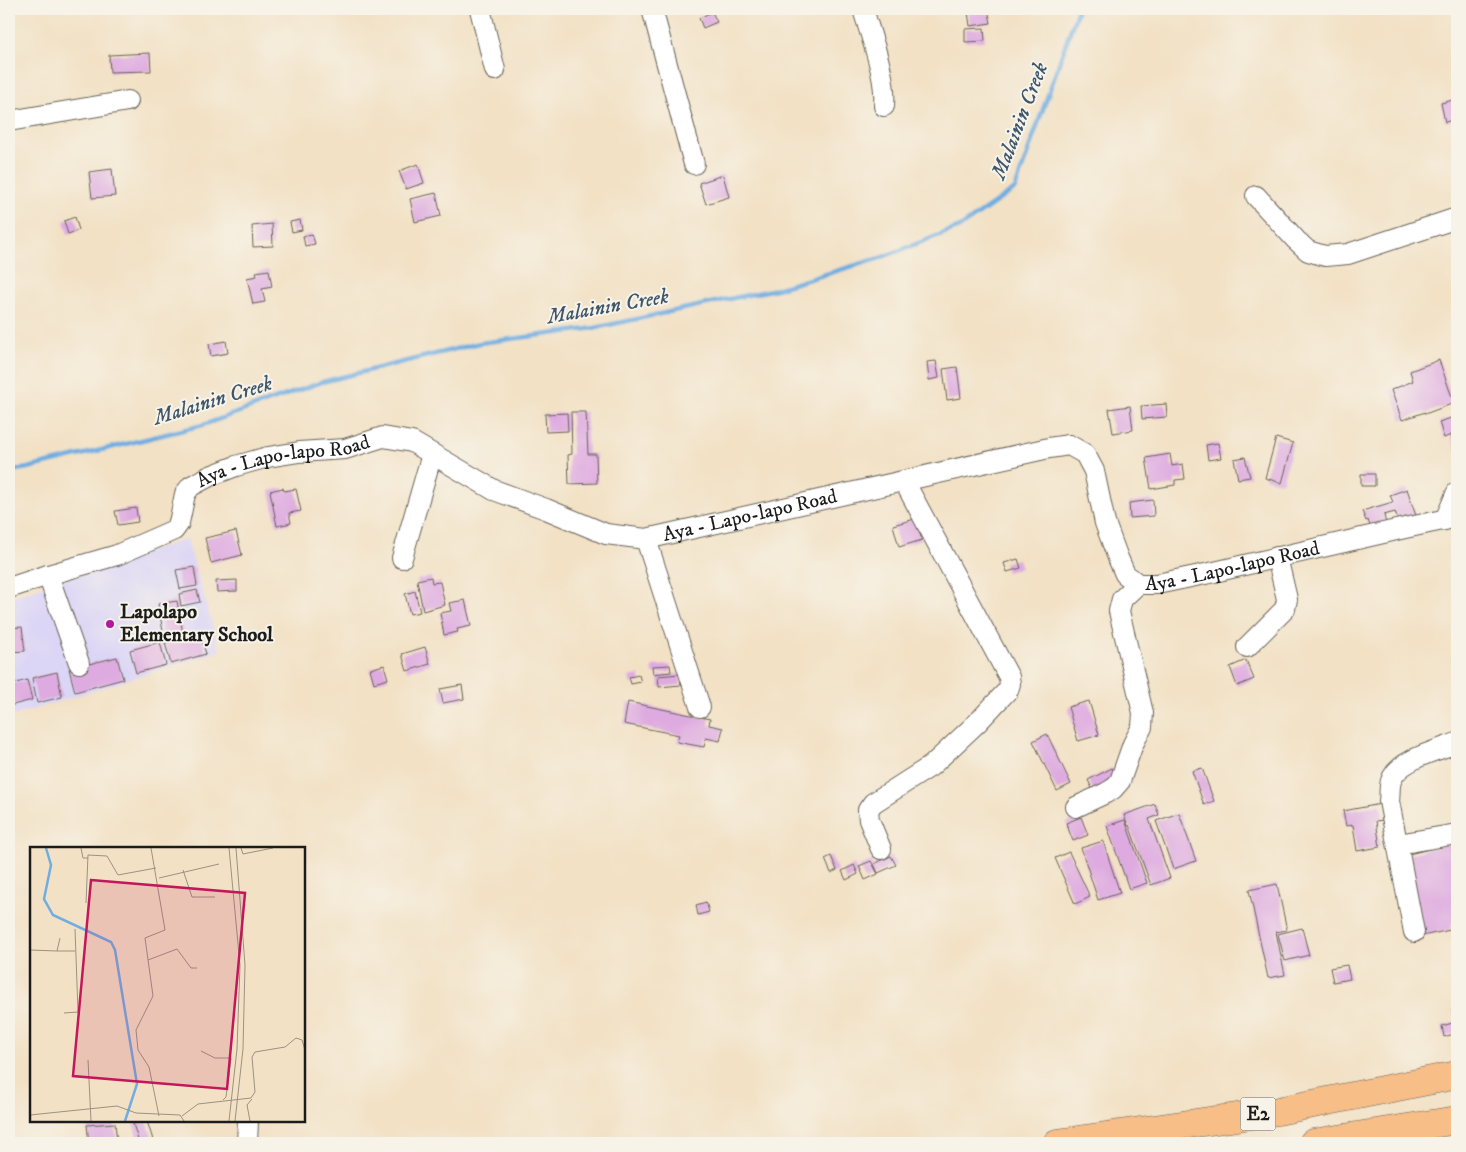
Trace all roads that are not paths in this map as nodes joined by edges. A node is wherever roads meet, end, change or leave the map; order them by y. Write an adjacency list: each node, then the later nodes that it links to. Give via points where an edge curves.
1 (480, 9): 4 (street)
2 (652, 9): 8 (street)
3 (863, 9): 6 (street, via 884,88)
4 (495, 70)
5 (128, 102): 7 (street)
6 (884, 106)
7 (9, 120)
8 (694, 164)
9 (1256, 196): 10 (street, via 1308,251 1325,256 1348,254)
10 (1457, 218)
11 (432, 454): 15 (street, Aya - Lapo-lapo Road, via 494,490 606,534); 17 (street); 18 (street, Aya - Lapo-lapo Road, via 412,442 383,437 345,449 299,452 236,466 192,486 185,494 179,523 174,530 117,555)
12 (904, 481): 15 (street, Aya - Lapo-lapo Road); 19 (street, Aya - Lapo-lapo Road, via 1069,445 1085,454 1094,471 1105,523 1118,558 1125,574); 28 (street, via 1010,684 978,722 931,766 868,810)
13 (1457, 492): 14 (street)
14 (1451, 518): 16 (street, Aya - Lapo-lapo Road)
15 (646, 539): 23 (street)
16 (1277, 557): 19 (street, Aya - Lapo-lapo Road, via 1157,584); 21 (street, via 1287,599 1285,609)
17 (402, 558)
18 (48, 575): 20 (street, Aya - Lapo-lapo Road); 22 (street)
19 (1138, 584): 25 (street, via 1122,599 1119,611 1143,713 1142,726 1120,781 1113,789)
20 (9, 588)
21 (1247, 647)
22 (79, 663)
23 (700, 707)
24 (1457, 743): 27 (street, via 1401,766 1391,780 1389,801)
25 (1076, 807)
26 (1457, 834): 27 (street)
27 (1398, 844): 29 (street)
28 (881, 849)
29 (1414, 932)
30 (1457, 1075): 34 (highway, E2, via 1278,1111)
31 (1457, 1120): 35 (highway)
32 (248, 1122): 33 (street)
33 (247, 1143)
34 (1057, 1143)
35 (1313, 1143)

